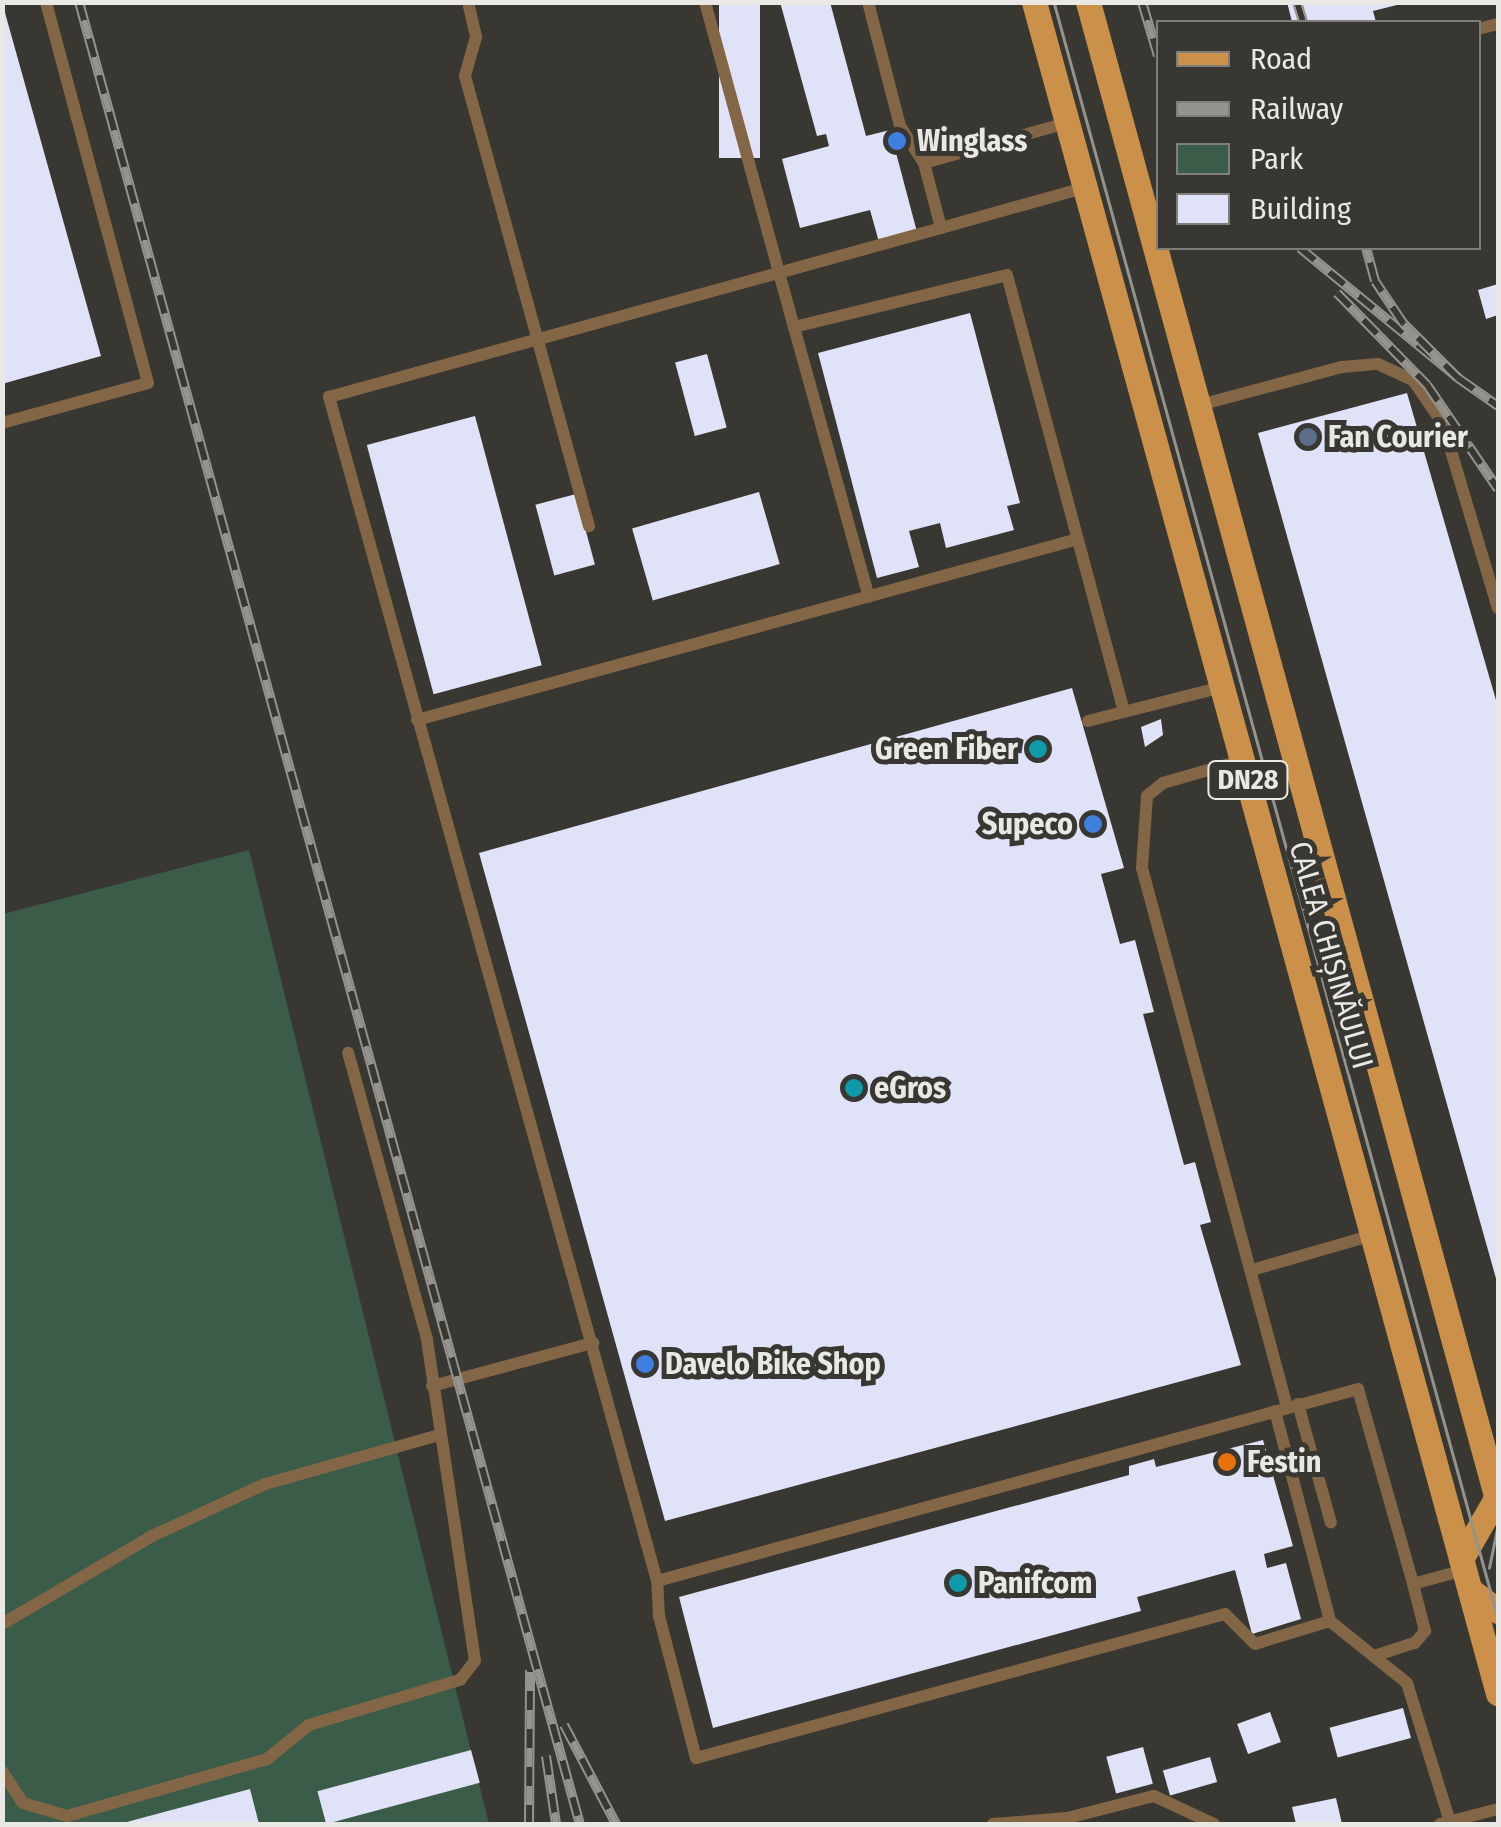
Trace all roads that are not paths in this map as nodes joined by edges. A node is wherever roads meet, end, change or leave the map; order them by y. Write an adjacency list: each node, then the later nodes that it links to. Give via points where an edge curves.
1 (46, 2): 15 (lane, via 148,383)
2 (468, 2): 13 (lane, via 476,37 465,76)
3 (705, 2): 11 (lane)
4 (868, 2): 8 (lane, via 900,126)
5 (1034, 2): 7 (main road, CALEA CHIȘINĂULUI / DN28)
6 (1088, 2): 14 (main road, CALEA CHIȘINĂULUI / DN28)
7 (1066, 123): 8 (lane); 9 (main road, CALEA CHIȘINĂULUI / DN28)
8 (924, 163): 10 (lane)
9 (1083, 188): 10 (lane); 20 (main road, CALEA CHIȘINĂULUI / DN28)
10 (941, 228): 11 (lane)
11 (780, 272): 12 (lane); 13 (lane)
12 (794, 327): 17 (lane, via 1007,275); 18 (lane)
13 (537, 343): 16 (lane); 22 (lane, via 329,397)
14 (1196, 406): 19 (lane, via 1342,367 1378,364 1413,380 1444,424); 30 (main road, CALEA CHIȘINĂULUI / DN28)
15 (2, 424)
16 (589, 526)
17 (1078, 539): 18 (lane); 21 (lane)
18 (870, 598): 22 (lane)
19 (1498, 608)
20 (1222, 688): 21 (lane); 24 (main road, CALEA CHIȘINĂULUI / DN28)
21 (1124, 712): 23 (lane)
22 (417, 720): 28 (lane)
23 (1088, 721)
24 (1242, 760): 26 (main road, CALEA CHIȘINĂULUI / DN28); 27 (lane, via 1164,783 1146,796 1141,824 1149,898)
25 (348, 1053): 29 (lane, via 426,1340)
26 (1376, 1235): 27 (lane); 36 (main road, CALEA CHIȘINĂULUI / DN28)
27 (1252, 1270): 31 (lane)
28 (593, 1343): 29 (lane); 37 (lane)
29 (432, 1386): 33 (lane)
30 (1474, 1406): 32 (main road); 34 (main road, CALEA CHIȘINĂULUI / DN28)
31 (1287, 1407): 35 (lane); 37 (lane); 38 (lane, via 1358,1389); 40 (lane)
32 (1498, 1418)
33 (438, 1435): 41 (lane, via 265,1484 152,1536); 44 (lane, via 473,1630 475,1661 460,1680 309,1725 267,1760 66,1816 23,1803)
34 (1498, 1498): 36 (main road)
35 (1330, 1524)
36 (1465, 1573): 38 (lane); 39 (main road); 43 (main road, CALEA CHIȘINĂULUI / DN28)
37 (657, 1581): 40 (lane, via 659,1616 696,1758 1225,1614 1255,1644)
38 (1414, 1584): 42 (lane, via 1425,1631 1415,1643)
39 (1498, 1611)
40 (1330, 1622): 42 (lane)
41 (2, 1624)
42 (1377, 1655): 46 (lane, via 1407,1683)
43 (1498, 1694)
44 (2, 1771)
45 (1498, 1809): 46 (lane)
46 (1445, 1823)
47 (993, 1824): 48 (lane, via 1067,1818 1154,1796)
48 (1214, 1824)

